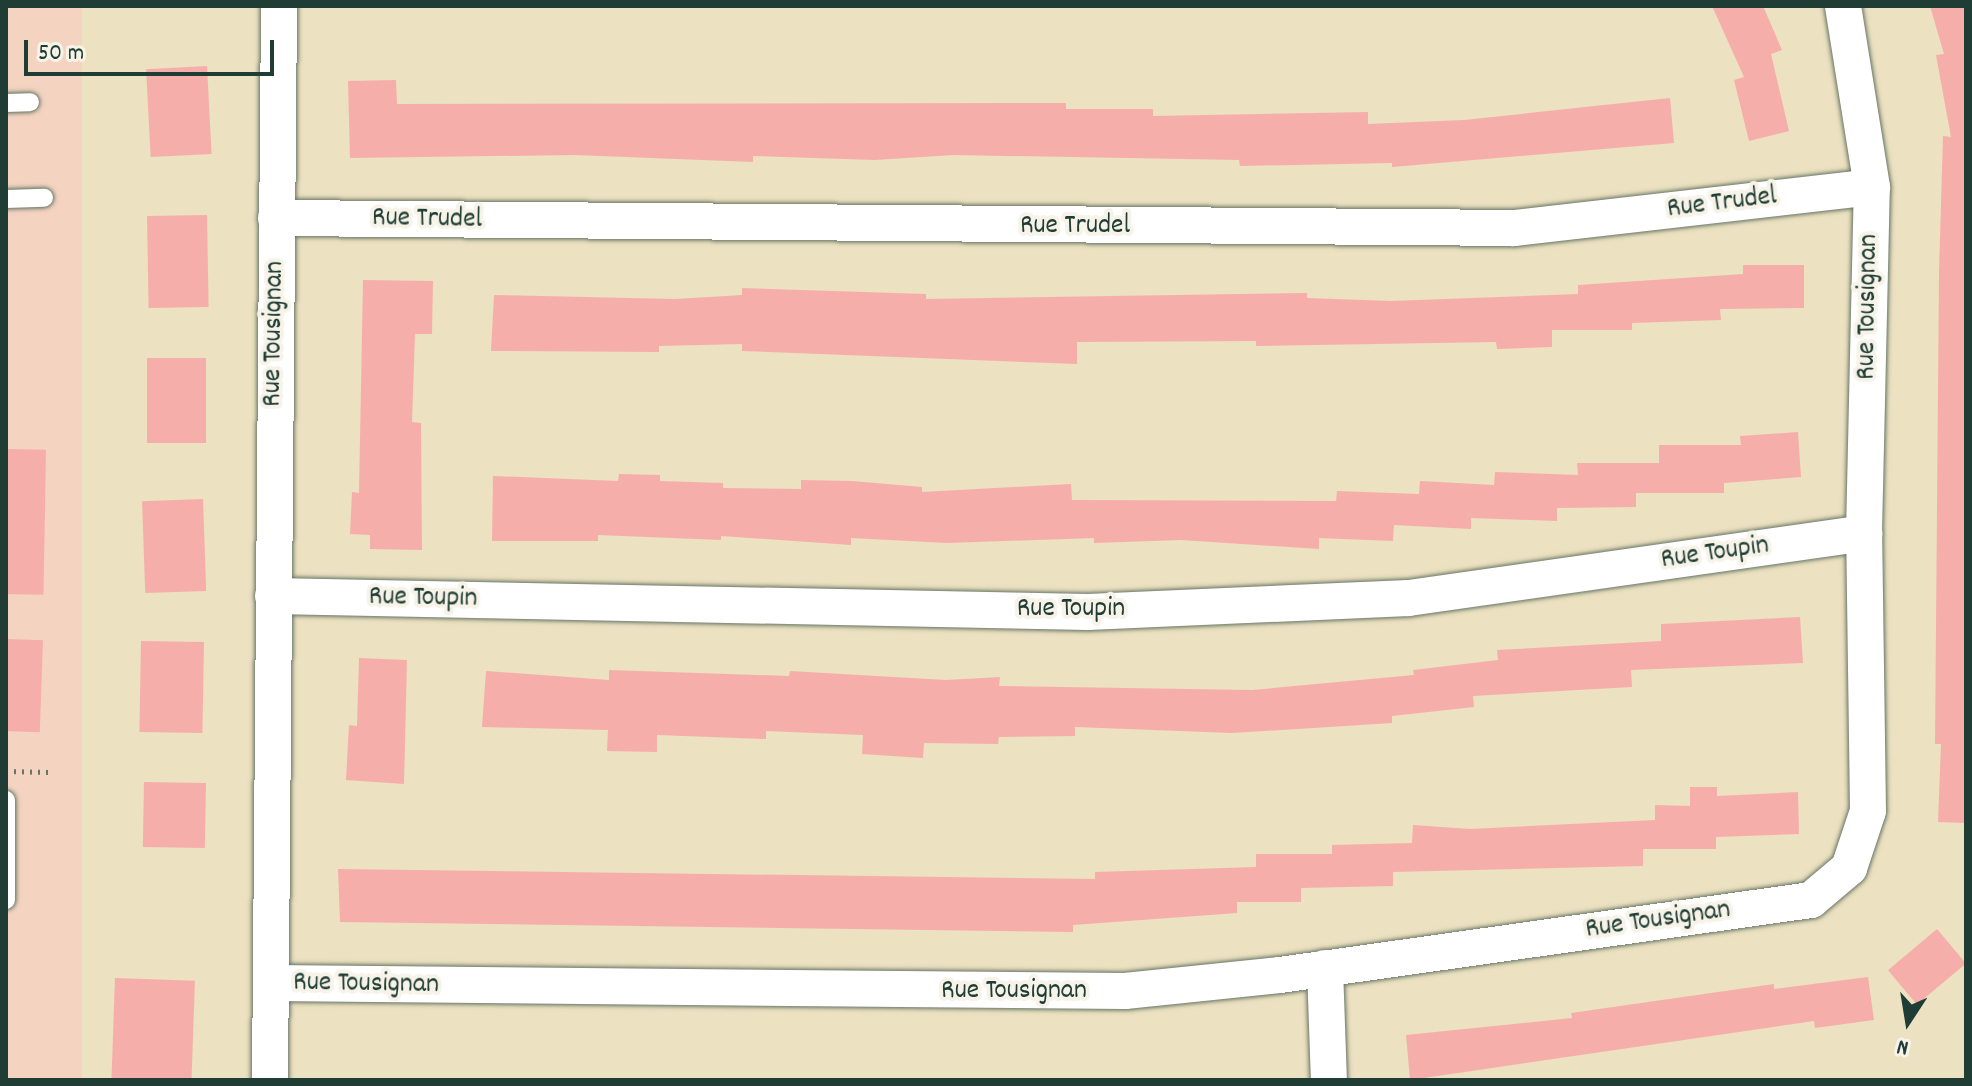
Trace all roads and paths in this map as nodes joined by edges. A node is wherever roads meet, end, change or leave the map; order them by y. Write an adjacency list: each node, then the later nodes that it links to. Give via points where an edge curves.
1 (279, 6): 8 (street, Rue Tousignan)
2 (1843, 6): 5 (street, Rue Tousignan)
3 (30, 102): 4 (lane)
4 (6, 103)
5 (1872, 187): 8 (street, Rue Trudel, via 1514,228); 9 (street, Rue Tousignan)
6 (44, 198): 7 (lane)
7 (6, 199)
8 (276, 218): 10 (street, Rue Tousignan)
9 (1864, 533): 10 (street, Rue Toupin, via 1409,598 1088,612); 15 (street, Rue Tousignan, via 1868,811 1849,868 1811,900)
10 (273, 596): 16 (street, Rue Tousignan)
11 (6, 771): 12 (path)
12 (49, 772)
13 (6, 800): 14 (lane)
14 (6, 900)
15 (1325, 968): 16 (street, Rue Tousignan, via 1098,993); 18 (street)
16 (271, 983): 17 (street)
17 (270, 1080)
18 (1329, 1080)

